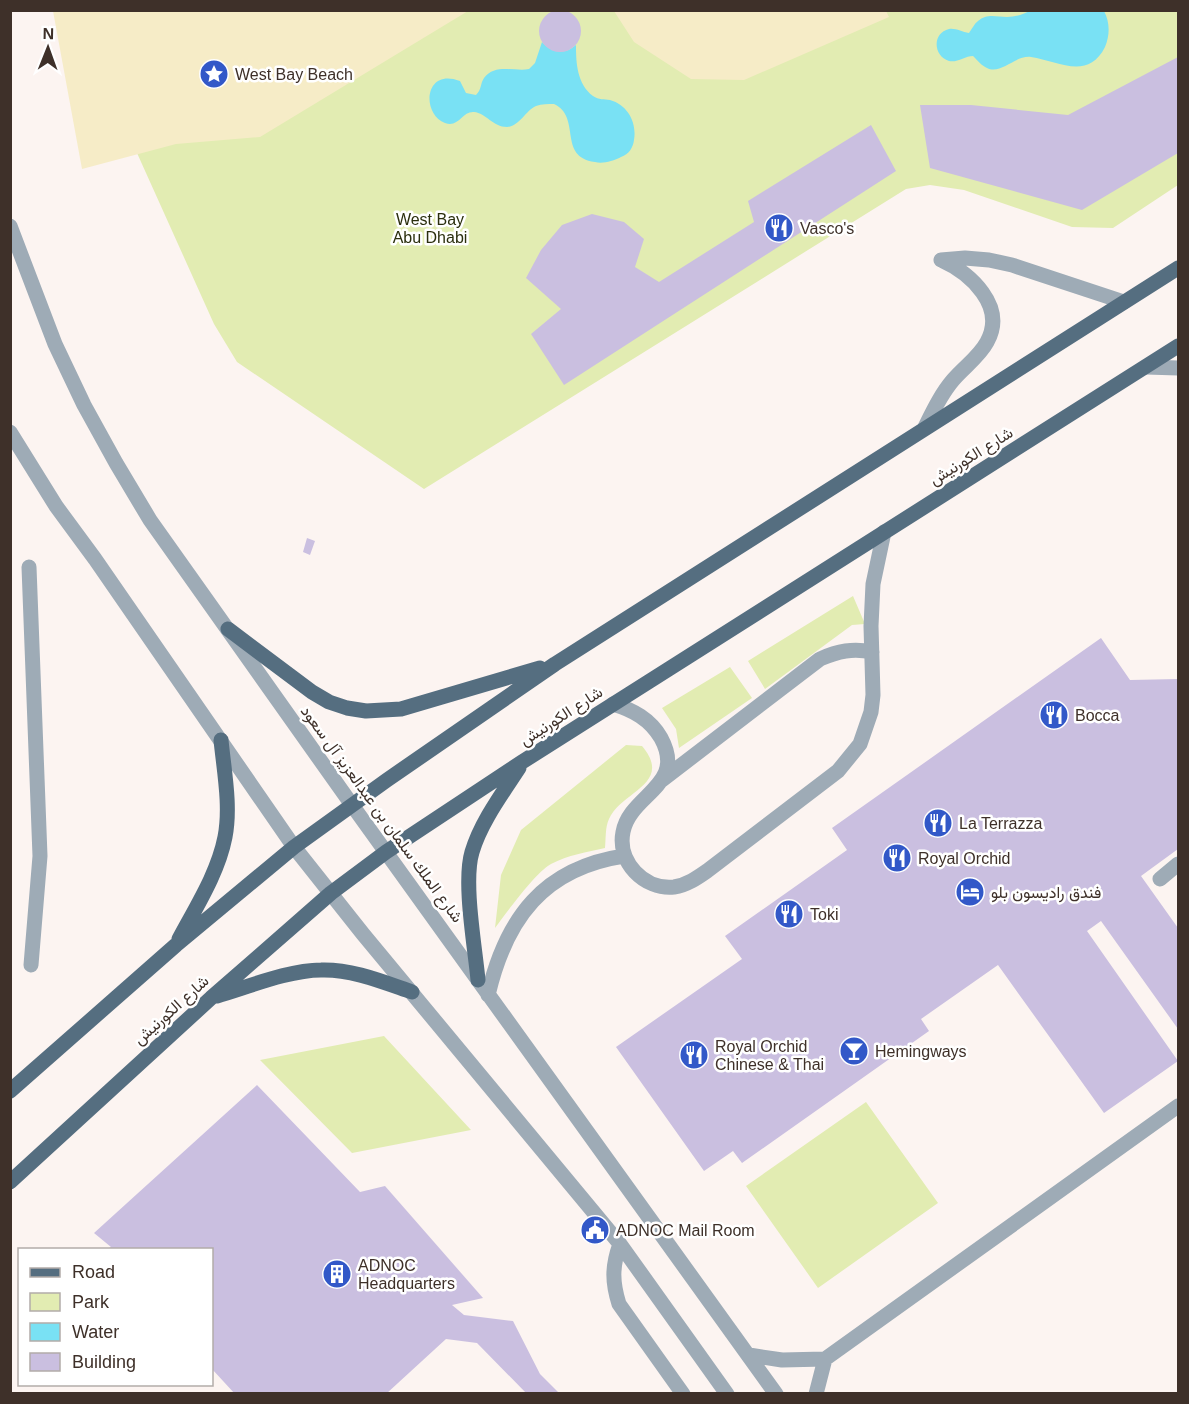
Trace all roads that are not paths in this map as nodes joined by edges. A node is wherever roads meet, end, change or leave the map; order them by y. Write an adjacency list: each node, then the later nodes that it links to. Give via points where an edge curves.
1 (10, 226): 11 (street, شارع الملك سلمان بن عبدالعزيز آل سعود, via 84,405 150,520)
2 (1179, 268): 3 (main road)
3 (1124, 302): 7 (main road); 7 (street, via 1000,262 941,260 961,270 977,285 989,304 993,322 984,348 952,381)
4 (1179, 346): 5 (main road, شارع الكورنيش)
5 (1146, 367): 6 (street); 9 (main road, شارع الكورنيش)
6 (1179, 368)
7 (925, 428): 13 (main road)
8 (10, 432): 15 (street, via 56,506)
9 (884, 532): 12 (street, via 873,584); 14 (main road, شارع الكورنيش)
10 (29, 567): 26 (street, via 40,856)
11 (228, 629): 13 (main road, via 312,692 329,702 366,711 401,710); 18 (street, شارع الملك سلمان بن عبدالعزيز آل سعود)
12 (872, 652): 17 (street, via 840,651 820,660); 21 (street, via 872,712 860,744 838,771 686,884 661,887 649,883 634,872)
13 (555, 664): 18 (main road)
14 (613, 704): 16 (main road, شارع الكورنيش); 17 (street, via 641,715 660,736 667,760)
15 (221, 740): 19 (street); 25 (main road, via 227,811 225,836 215,868)
16 (522, 762): 20 (main road, شارع الكورنيش); 27 (main road, via 471,854 469,883)
17 (662, 780): 21 (street, via 627,819 622,843)
18 (352, 805): 19 (main road); 20 (street, شارع الملك سلمان بن عبدالعزيز آل سعود)
19 (294, 847): 24 (street); 25 (main road)
20 (386, 852): 24 (main road, شارع الكورنيش); 27 (street, شارع الملك سلمان بن عبدالعزيز آل سعود)
21 (624, 856): 29 (street, via 603,859 563,875 530,903 503,946)
22 (1179, 864): 23 (street)
23 (1160, 879)
24 (331, 893): 28 (street); 30 (main road, شارع الكورنيش)
25 (176, 945): 31 (main road)
26 (32, 965)
27 (478, 980): 29 (street, شارع الملك سلمان بن عبدالعزيز آل سعود)
28 (412, 992): 30 (main road, via 353,973 322,970 291,974); 34 (street)
29 (488, 995): 35 (street, شارع الملك سلمان بن عبدالعزيز آل سعود)
30 (211, 998): 33 (main road, شارع الكورنيش)
31 (10, 1091)
32 (1179, 1106): 36 (street)
33 (10, 1182)
34 (620, 1244): 37 (street, via 613,1276 619,1304); 38 (street)
35 (749, 1356): 36 (street); 39 (street, شارع الملك سلمان بن عبدالعزيز آل سعود)
36 (825, 1359): 40 (street)
37 (682, 1394)
38 (727, 1394)
39 (776, 1394)
40 (816, 1394)

